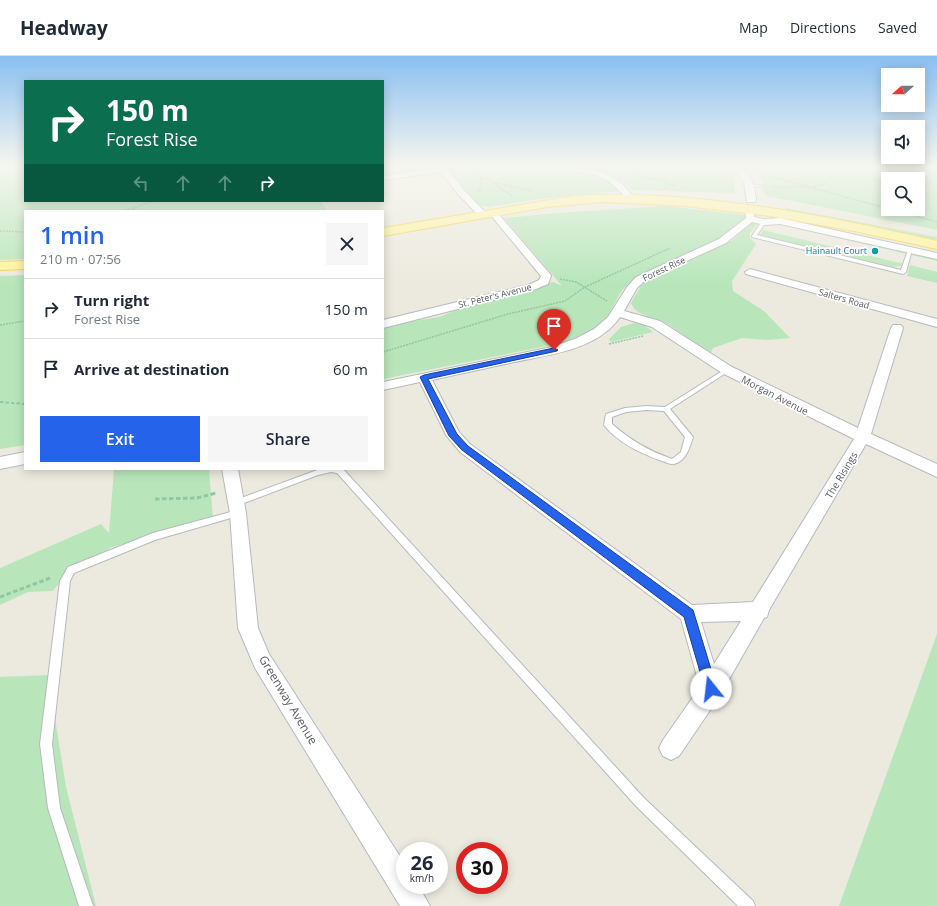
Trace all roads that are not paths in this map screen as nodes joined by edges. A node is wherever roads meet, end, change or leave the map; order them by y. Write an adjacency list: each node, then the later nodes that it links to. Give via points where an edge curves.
1 (480, 205): 7 (street)
2 (536, 205): 7 (main road)
3 (711, 205): 6 (main road)
4 (733, 205): 6 (main road)
5 (751, 205): 6 (street)
6 (750, 208): 8 (street); 10 (main road); 11 (main road); 18 (street, Forest Rise, via 725,239 641,278 629,292)
7 (488, 213): 9 (main road); 20 (street, St. Peter's Avenue, via 546,276 544,282)
8 (764, 222): 12 (street, via 780,221); 12 (lane, via 754,236 903,272)
9 (384, 232)
10 (937, 234)
11 (937, 245)
12 (910, 250): 13 (street)
13 (937, 256)
14 (24, 265): 15 (main road)
15 (0, 266)
16 (750, 272): 17 (street, Salters Road)
17 (877, 308): 19 (street, Salters Road); 21 (street)
18 (620, 309): 22 (street, Morgan Avenue, via 656,324); 23 (street, Forest Rise, via 609,323 581,342)
19 (937, 323): 21 (street)
20 (384, 324)
21 (898, 328): 26 (street, The Risings)
22 (727, 370): 25 (lane); 26 (street, Morgan Avenue)
23 (424, 377): 24 (street, Forest Rise); 34 (street, via 453,436 465,448)
24 (384, 386)
25 (666, 409): 25 (lane, via 689,437 684,453 673,462 652,455 626,441 608,424 609,416 625,410)
26 (863, 437): 31 (street, Morgan Avenue); 33 (street, The Risings)
27 (24, 458): 28 (street)
28 (0, 463)
29 (327, 470): 32 (lane)
30 (336, 470): 39 (lane, via 340,471 640,802)
31 (937, 471)
32 (234, 493): 37 (lane, via 153,537 71,570 65,581 46,744 54,808); 38 (street, Greenway Avenue, via 248,628 262,660)
33 (760, 611): 34 (street); 35 (street, The Risings)
34 (689, 614): 35 (street)
35 (711, 689): 36 (street, The Risings)
36 (670, 748)
37 (86, 906)
38 (416, 906)
39 (748, 906)

